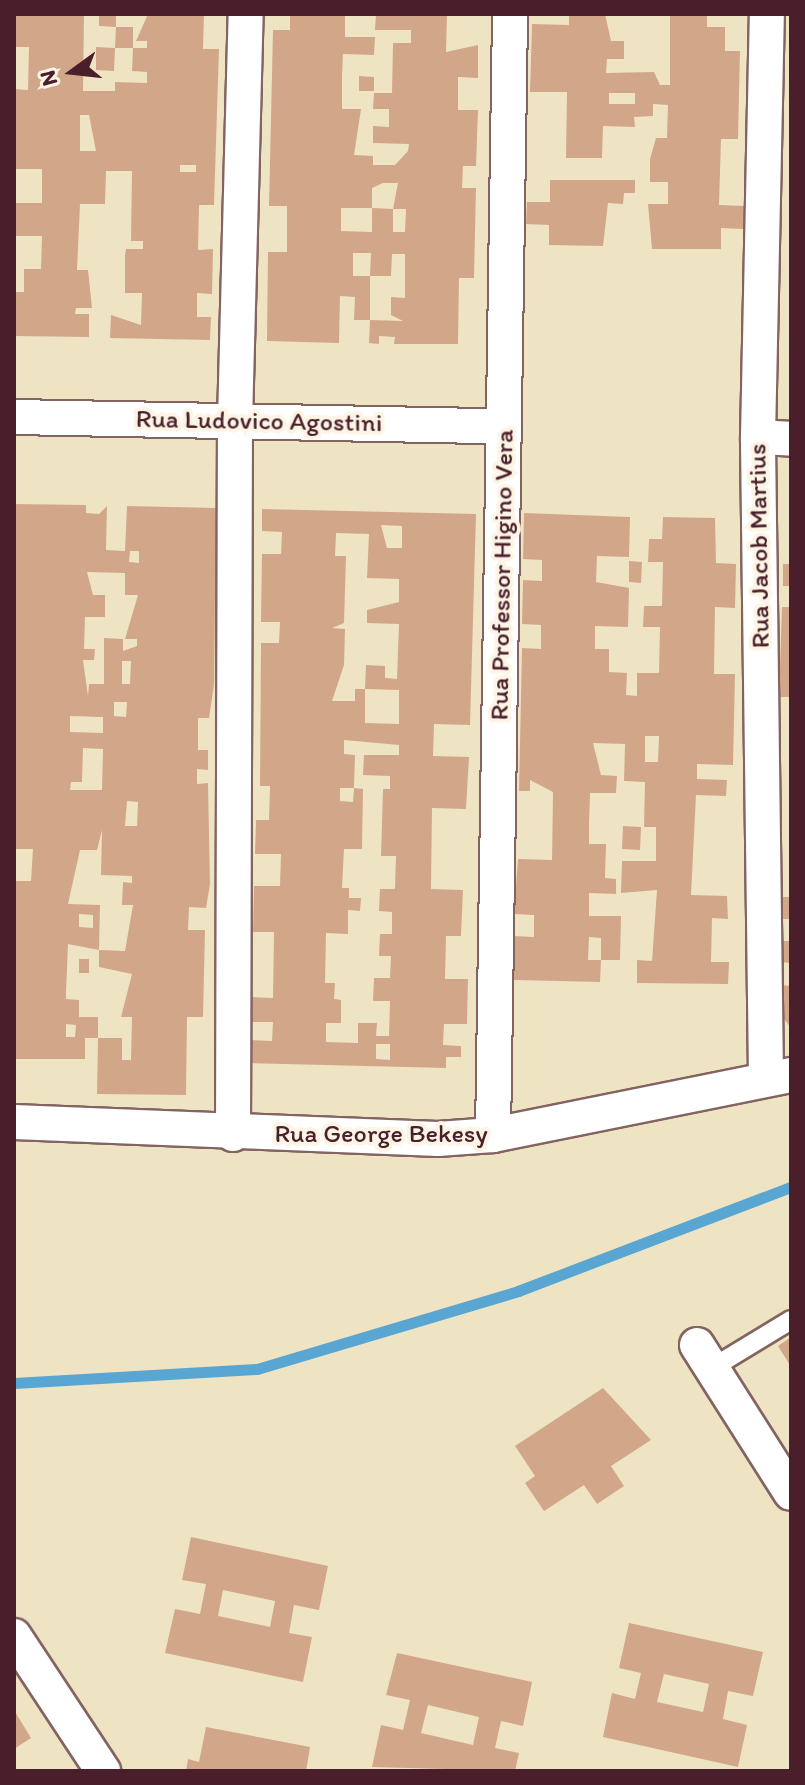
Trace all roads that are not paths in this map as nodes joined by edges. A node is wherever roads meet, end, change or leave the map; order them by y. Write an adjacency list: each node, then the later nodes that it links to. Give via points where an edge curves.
1 (246, 14): 5 (street)
2 (510, 14): 6 (street, Rua Professor Higino Vera)
3 (767, 14): 7 (street, Rua Jacob Martius)
4 (14, 417): 5 (street, Rua Ludovico Agostini)
5 (235, 421): 6 (street, Rua Ludovico Agostini); 10 (street)
6 (504, 426): 11 (street, Rua Professor Higino Vera)
7 (774, 438): 8 (street, Rua Jacob Martius)
8 (778, 1076): 11 (street, Rua George Bekesy)
9 (14, 1122): 10 (street, Rua George Bekesy)
10 (233, 1134): 11 (street, Rua George Bekesy)
11 (493, 1135)
12 (791, 1320): 13 (lane)
13 (705, 1356): 14 (street)
14 (791, 1493)
15 (14, 1636): 16 (street)
16 (103, 1771)

